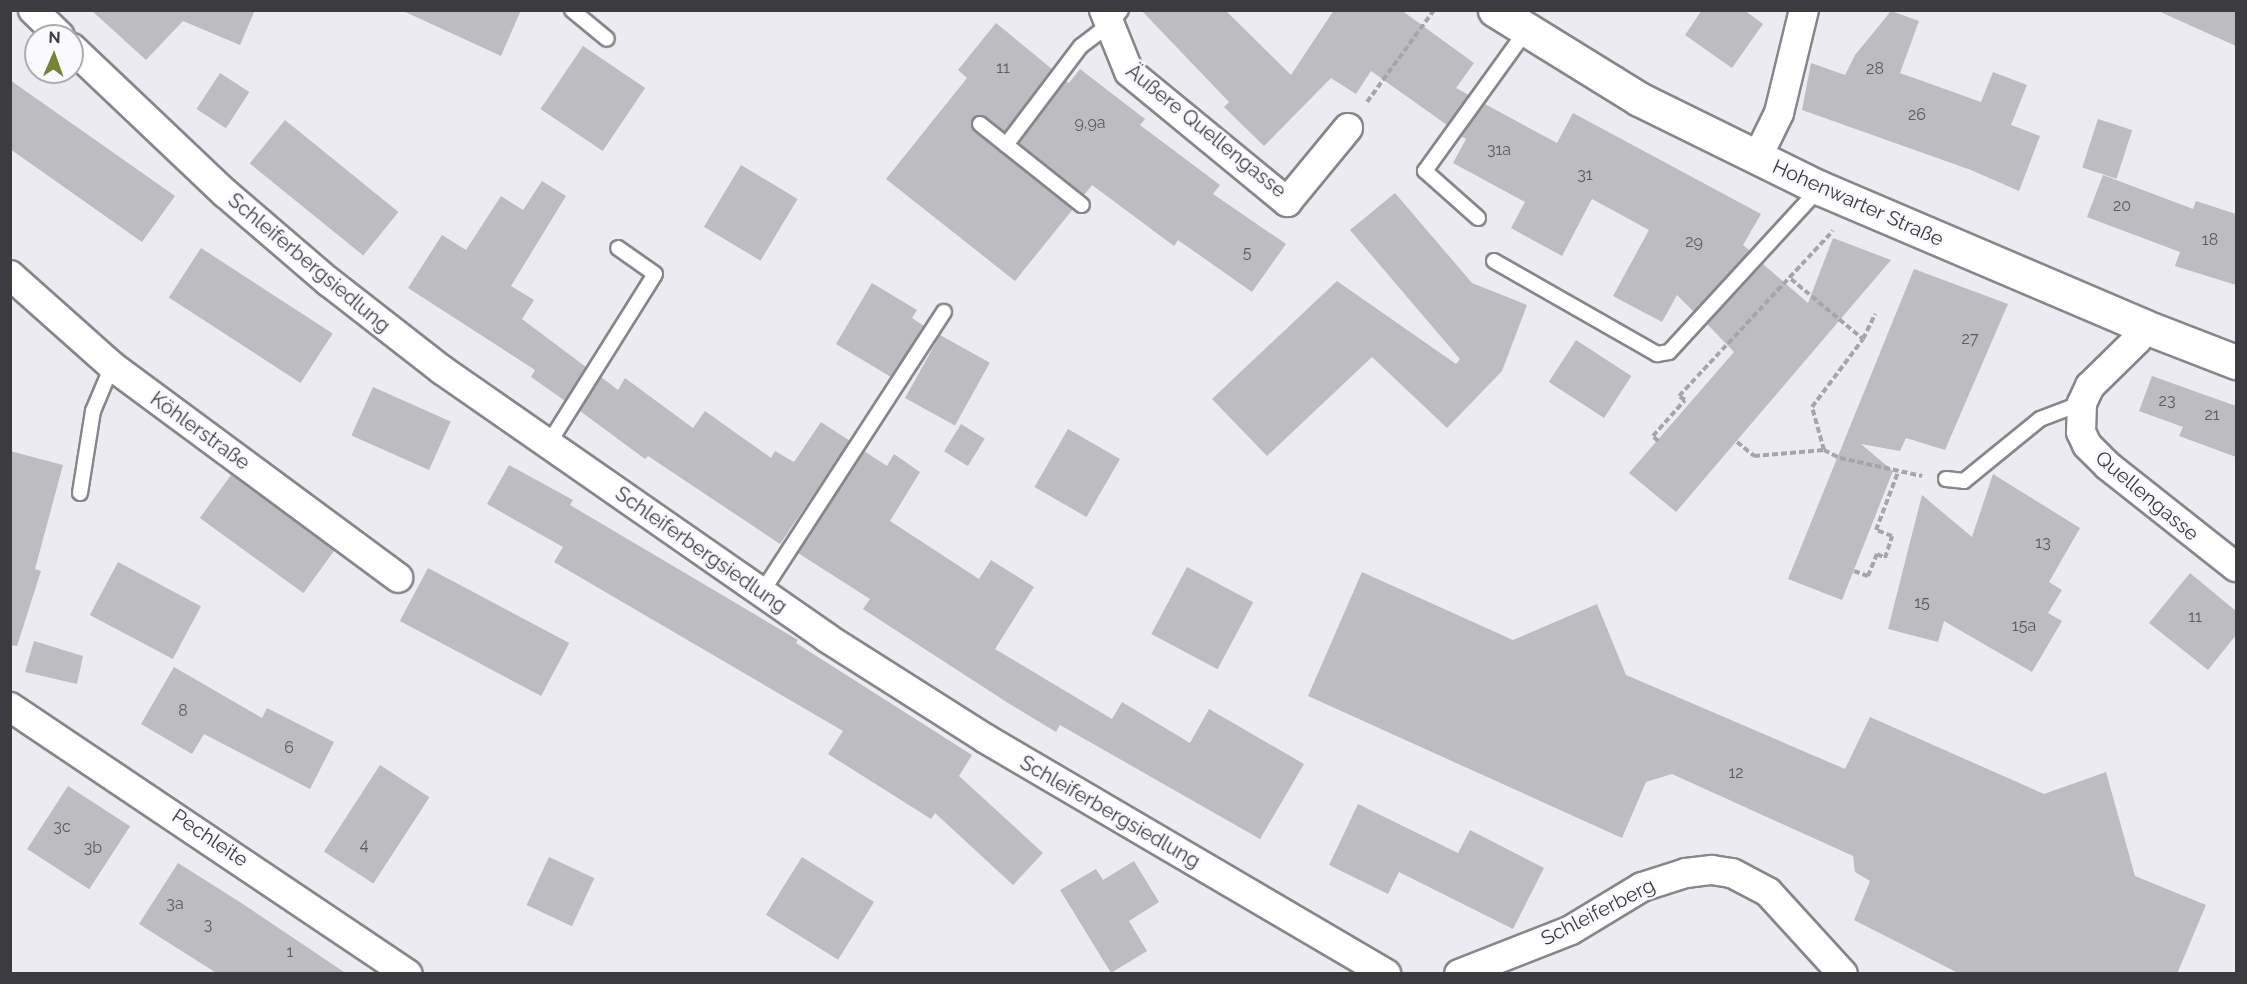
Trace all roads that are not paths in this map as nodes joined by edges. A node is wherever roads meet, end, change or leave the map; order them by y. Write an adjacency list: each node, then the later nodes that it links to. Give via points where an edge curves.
1 (33, 10): 6 (street)
2 (572, 10): 8 (lane)
3 (1495, 10): 7 (street, Hohenwarter Straße)
4 (1804, 10): 13 (street, via 1779,113)
5 (1111, 15): 11 (street, Äußere Quellengasse, via 1129,72 1287,202); 12 (lane, via 1081,46)
6 (48, 24)
7 (1526, 30): 13 (street, Hohenwarter Straße, via 1639,99); 16 (lane, via 1425,171)
8 (607, 39)
9 (84, 59): 25 (street, Schleiferbergsiedlung, via 225,193 329,282 442,370)
10 (980, 124): 12 (lane)
11 (1348, 128)
12 (1006, 145): 15 (lane)
13 (1757, 158): 14 (street, Hohenwarter Straße)
14 (1820, 188): 18 (lane, via 1669,352 1658,354); 21 (street, Hohenwarter Straße)
15 (1082, 205)
16 (1478, 218)
17 (618, 248): 25 (lane, via 655,274)
18 (1494, 261)
19 (10, 275): 23 (street, Köhlerstraße)
20 (944, 312): 30 (lane)
21 (2143, 326): 22 (street, Hohenwarter Straße); 24 (street, via 2137,340 2104,370)
22 (2236, 362)
23 (112, 366): 27 (lane, via 93,411); 29 (street, Köhlerstraße)
24 (2082, 403): 26 (lane, via 2040,419 1964,481); 28 (street, Quellengasse, via 2081,432 2087,445)
25 (549, 443): 30 (street, Schleiferbergsiedlung)
26 (1946, 479)
27 (80, 493)
28 (2236, 567)
29 (398, 578)
30 (762, 592): 34 (street, Schleiferbergsiedlung, via 986,739)
31 (10, 707): 33 (street, Pechleite)
32 (1470, 972): 35 (street, Schleiferberg, via 1571,930 1642,887 1686,873 1712,870 1732,873 1768,892)
33 (408, 974)
34 (1386, 974)
35 (1843, 974)

